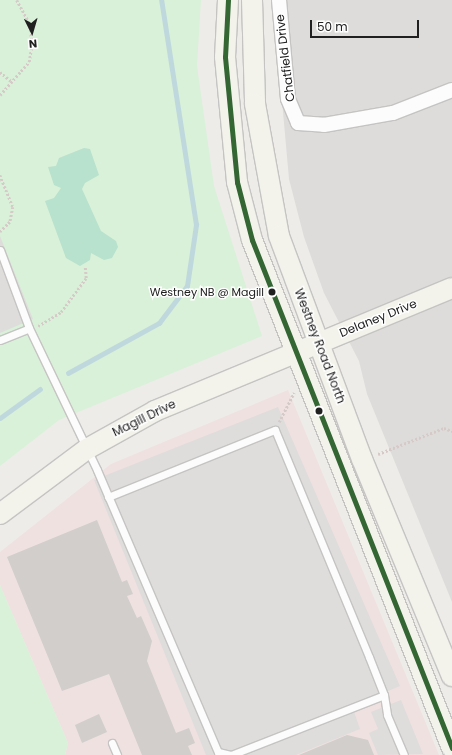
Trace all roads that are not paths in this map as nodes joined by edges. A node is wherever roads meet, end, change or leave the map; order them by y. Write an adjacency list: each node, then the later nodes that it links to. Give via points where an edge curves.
1 (228, 0): 9 (main road, Westney Road North, via 225,57 237,182 252,240)
2 (252, 0): 9 (main road, Westney Road North, via 256,104 266,180)
3 (279, 0): 4 (street, Chatfield Drive, via 288,99 298,123 324,125 393,114)
4 (452, 90)
5 (0, 250): 7 (lane)
6 (452, 288): 9 (main road, Delaney Drive)
7 (29, 328): 8 (lane); 10 (lane)
8 (0, 340)
9 (306, 348): 10 (main road, Magill Drive, via 156,411); 13 (main road, Westney Road North, via 362,459); 14 (main road, Westney Road North)
10 (87, 449): 11 (lane); 12 (main road, Magill Drive)
11 (108, 497): 16 (lane, via 218,752 231,755); 16 (lane, via 275,430)
12 (0, 514)
13 (403, 554): 14 (lane); 15 (main road, Westney Road North)
14 (379, 564): 18 (main road, Westney Road North)
15 (452, 676)
16 (384, 695): 20 (lane, via 387,715)
17 (112, 742): 19 (lane)
18 (452, 748)
19 (117, 755)
20 (404, 755)

